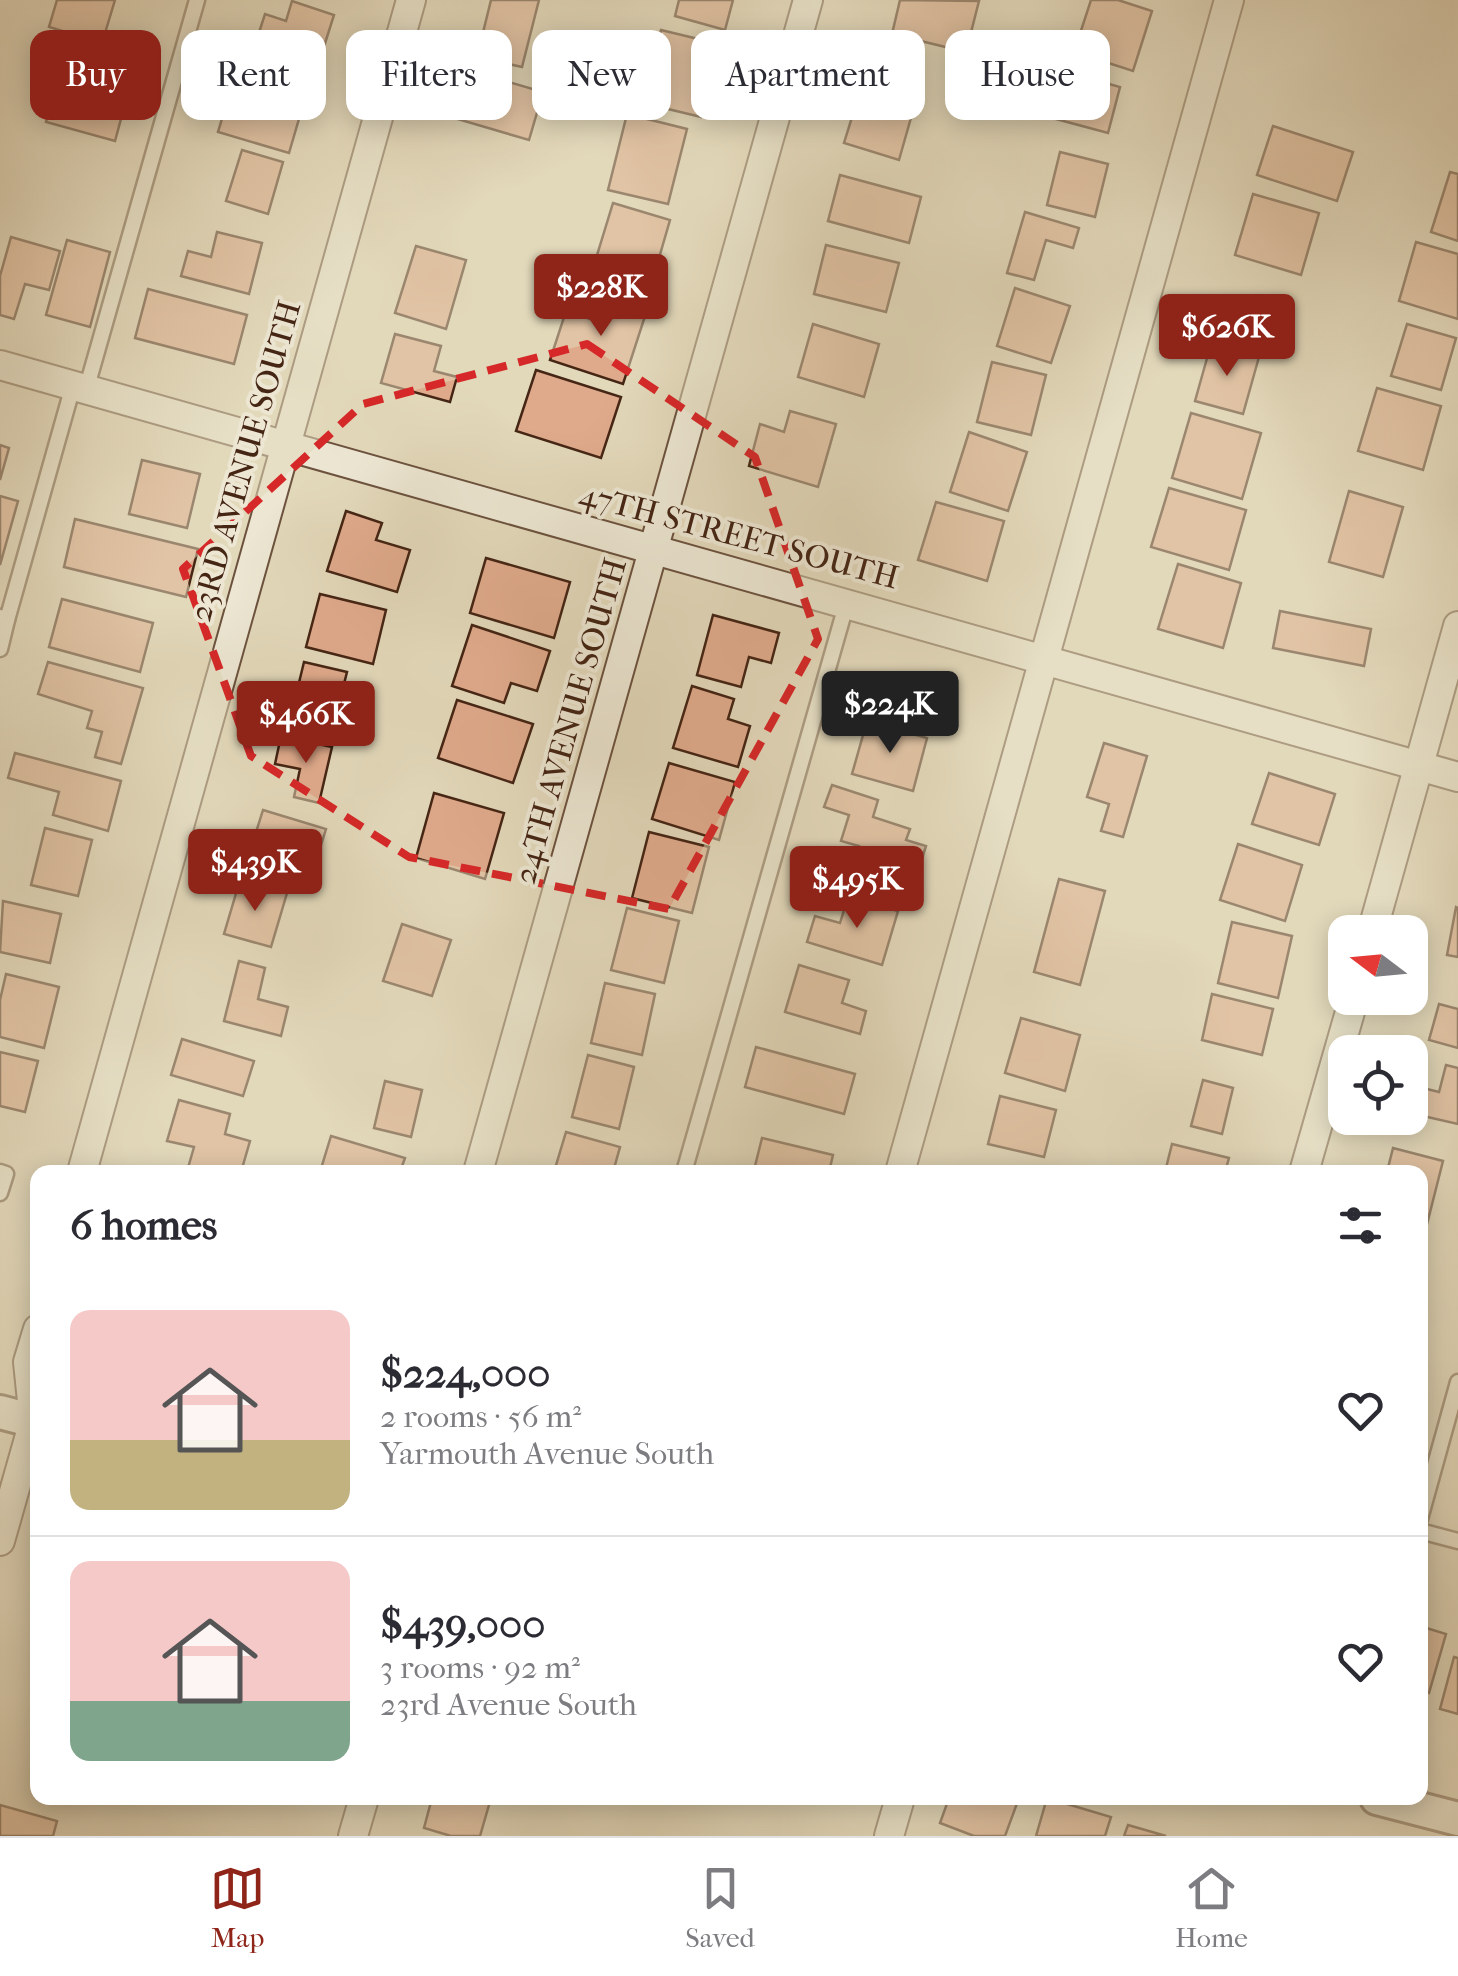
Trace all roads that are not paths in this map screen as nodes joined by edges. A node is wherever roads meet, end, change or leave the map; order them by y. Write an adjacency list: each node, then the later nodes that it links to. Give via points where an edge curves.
1 (197, 0): 6 (lane)
2 (411, 0): 7 (street, 23RD AVENUE SOUTH)
3 (808, 0): 8 (street, 24TH AVENUE SOUTH)
4 (1229, 0): 13 (street)
5 (0, 366): 6 (street, 47TH STREET SOUTH)
6 (80, 388): 7 (street, 47TH STREET SOUTH); 10 (lane)
7 (286, 447): 8 (street, 47TH STREET SOUTH); 18 (street, 23RD AVENUE SOUTH)
8 (655, 548): 9 (street, 47TH STREET SOUTH); 19 (street, 24TH AVENUE SOUTH)
9 (848, 602): 13 (street, 47TH STREET SOUTH); 20 (lane)
10 (4, 618): 12 (lane)
11 (1458, 626): 14 (street)
12 (0, 649)
13 (1043, 656): 14 (street, 47TH STREET SOUTH); 21 (street)
14 (1420, 765): 15 (street, 47TH STREET SOUTH); 16 (street)
15 (1458, 777)
16 (1377, 915)
17 (1349, 1015): 22 (street)
18 (84, 1165)
19 (480, 1165)
20 (686, 1165)
21 (902, 1165)
22 (1306, 1165)
23 (0, 1172): 24 (lane, via 6,1174)
24 (0, 1193)
25 (1458, 1382): 29 (lane)
26 (0, 1412): 27 (street)
27 (30, 1420)
28 (30, 1441): 31 (street)
29 (1428, 1490)
30 (1428, 1533): 32 (lane)
31 (0, 1541)
32 (1458, 1541)
33 (362, 1805): 37 (street)
34 (898, 1805): 38 (street)
35 (1403, 1805): 36 (street)
36 (1458, 1820)
37 (353, 1836)
38 (889, 1836)

